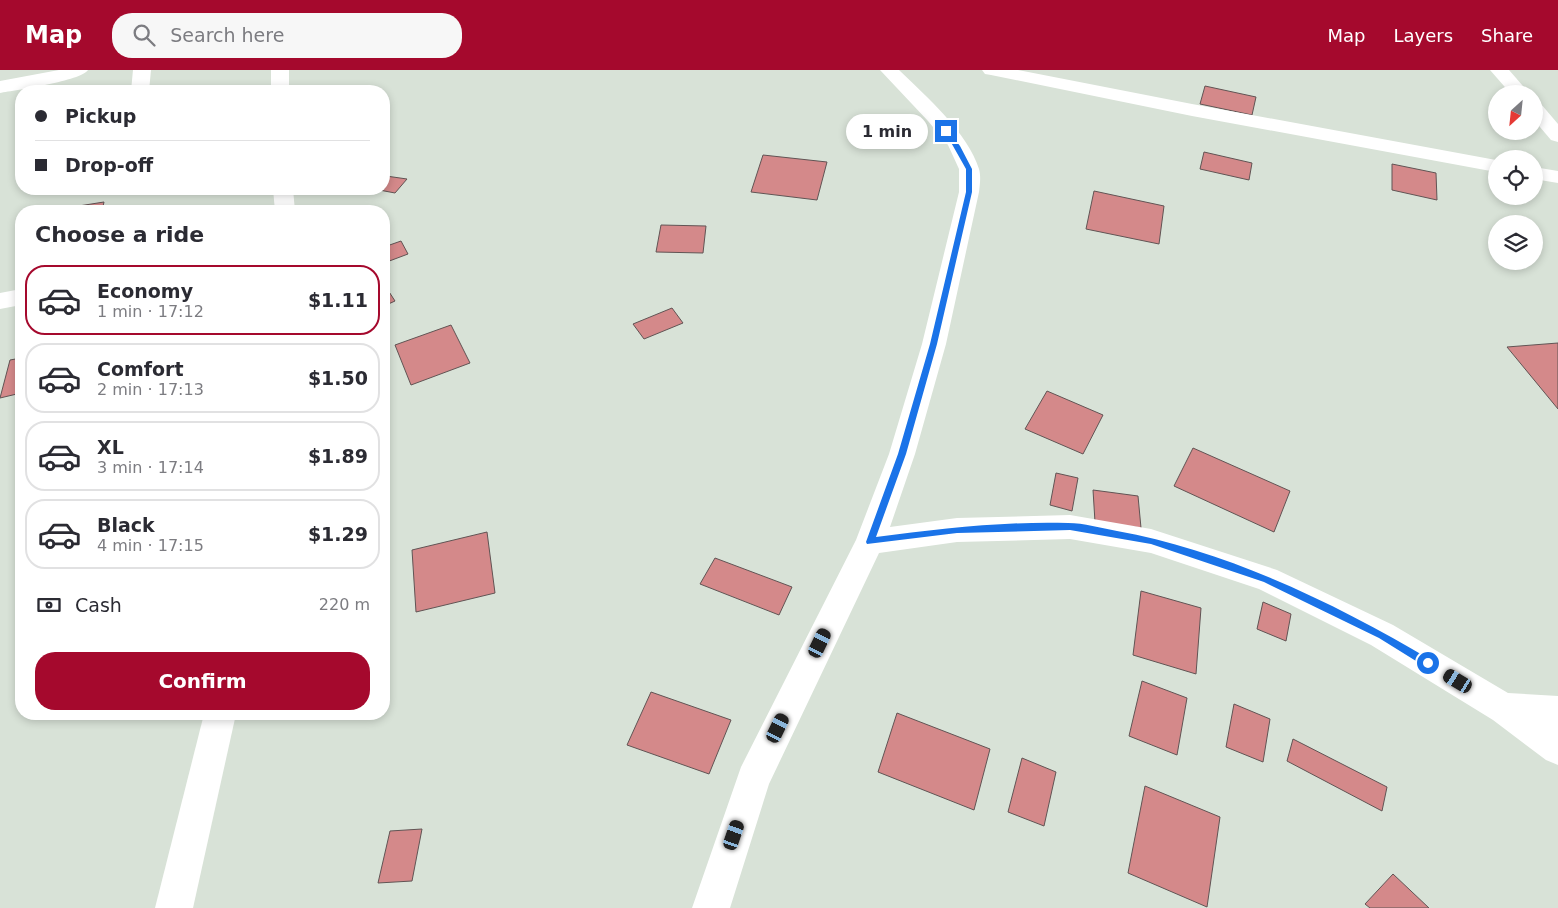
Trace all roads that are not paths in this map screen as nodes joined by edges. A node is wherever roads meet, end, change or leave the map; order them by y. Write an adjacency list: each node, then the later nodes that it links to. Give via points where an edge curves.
1 (79, 70): 7 (street)
2 (142, 70): 8 (street)
3 (280, 70): 9 (street)
4 (889, 70): 21 (street, via 923,103 957,146 969,169 969,192 934,344 902,454)
5 (991, 70): 16 (street)
6 (1499, 70): 10 (street)
7 (20, 77): 11 (street)
8 (141, 85)
9 (280, 85)
10 (1513, 85)
11 (0, 87)
12 (1543, 118): 13 (street)
13 (1558, 136)
14 (1558, 148): 15 (street)
15 (1558, 154)
16 (1488, 165)
17 (1543, 174): 18 (street)
18 (1558, 177)
19 (15, 298): 20 (street)
20 (0, 301)
21 (870, 542): 22 (street, via 957,530 1070,526 1151,541 1267,579 1382,635); 27 (street, via 753,779)
22 (1504, 709): 23 (street); 25 (street)
23 (1558, 712)
24 (219, 720): 26 (street)
25 (1558, 748)
26 (174, 908)
27 (710, 908)

